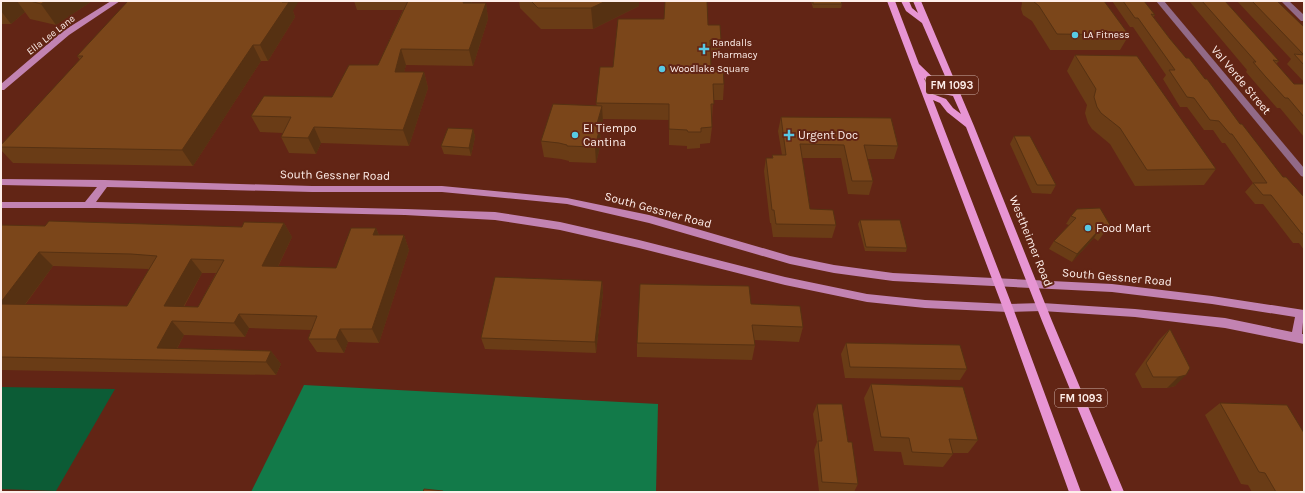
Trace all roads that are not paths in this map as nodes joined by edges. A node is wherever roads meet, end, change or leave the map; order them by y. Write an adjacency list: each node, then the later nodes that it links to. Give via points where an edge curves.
1 (116, 1): 10 (main road, Ella Lee Lane, via 66,34)
2 (891, 1): 9 (main road, FM 1093)
3 (905, 1): 8 (main road, via 909,9)
4 (917, 1): 8 (main road, Westheimer Road / FM 1093)
5 (1160, 1): 14 (street, Val Verde Street)
6 (1285, 1): 7 (street)
7 (1304, 19)
8 (925, 21): 11 (main road, Westheimer Road / FM 1093)
9 (914, 63): 11 (main road, via 942,91); 12 (main road, FM 1093)
10 (1, 88)
11 (956, 94): 13 (main road, Westheimer Road / FM 1093)
12 (927, 95): 13 (main road, via 943,101); 19 (main road, FM 1093)
13 (970, 126): 20 (main road, Westheimer Road / FM 1093)
14 (1304, 174)
15 (1, 182): 16 (main road, South Gessner Road)
16 (105, 183): 18 (main road); 19 (main road, South Gessner Road, via 312,189 442,189 567,201 650,219 790,260 834,269 893,276)
17 (1, 205): 18 (main road)
18 (88, 205): 22 (main road, via 495,216 560,226 785,282 867,298)
19 (998, 282): 20 (main road, South Gessner Road); 22 (main road, FM 1093)
20 (1032, 284): 21 (main road, Westheimer Road / FM 1093); 23 (main road, South Gessner Road, via 1112,288)
21 (1042, 307): 22 (main road); 24 (main road, via 1218,322); 26 (main road, Westheimer Road / FM 1093)
22 (1008, 308): 25 (main road, FM 1093)
23 (1302, 314): 24 (main road)
24 (1300, 338)
25 (1075, 492)
26 (1118, 492)

